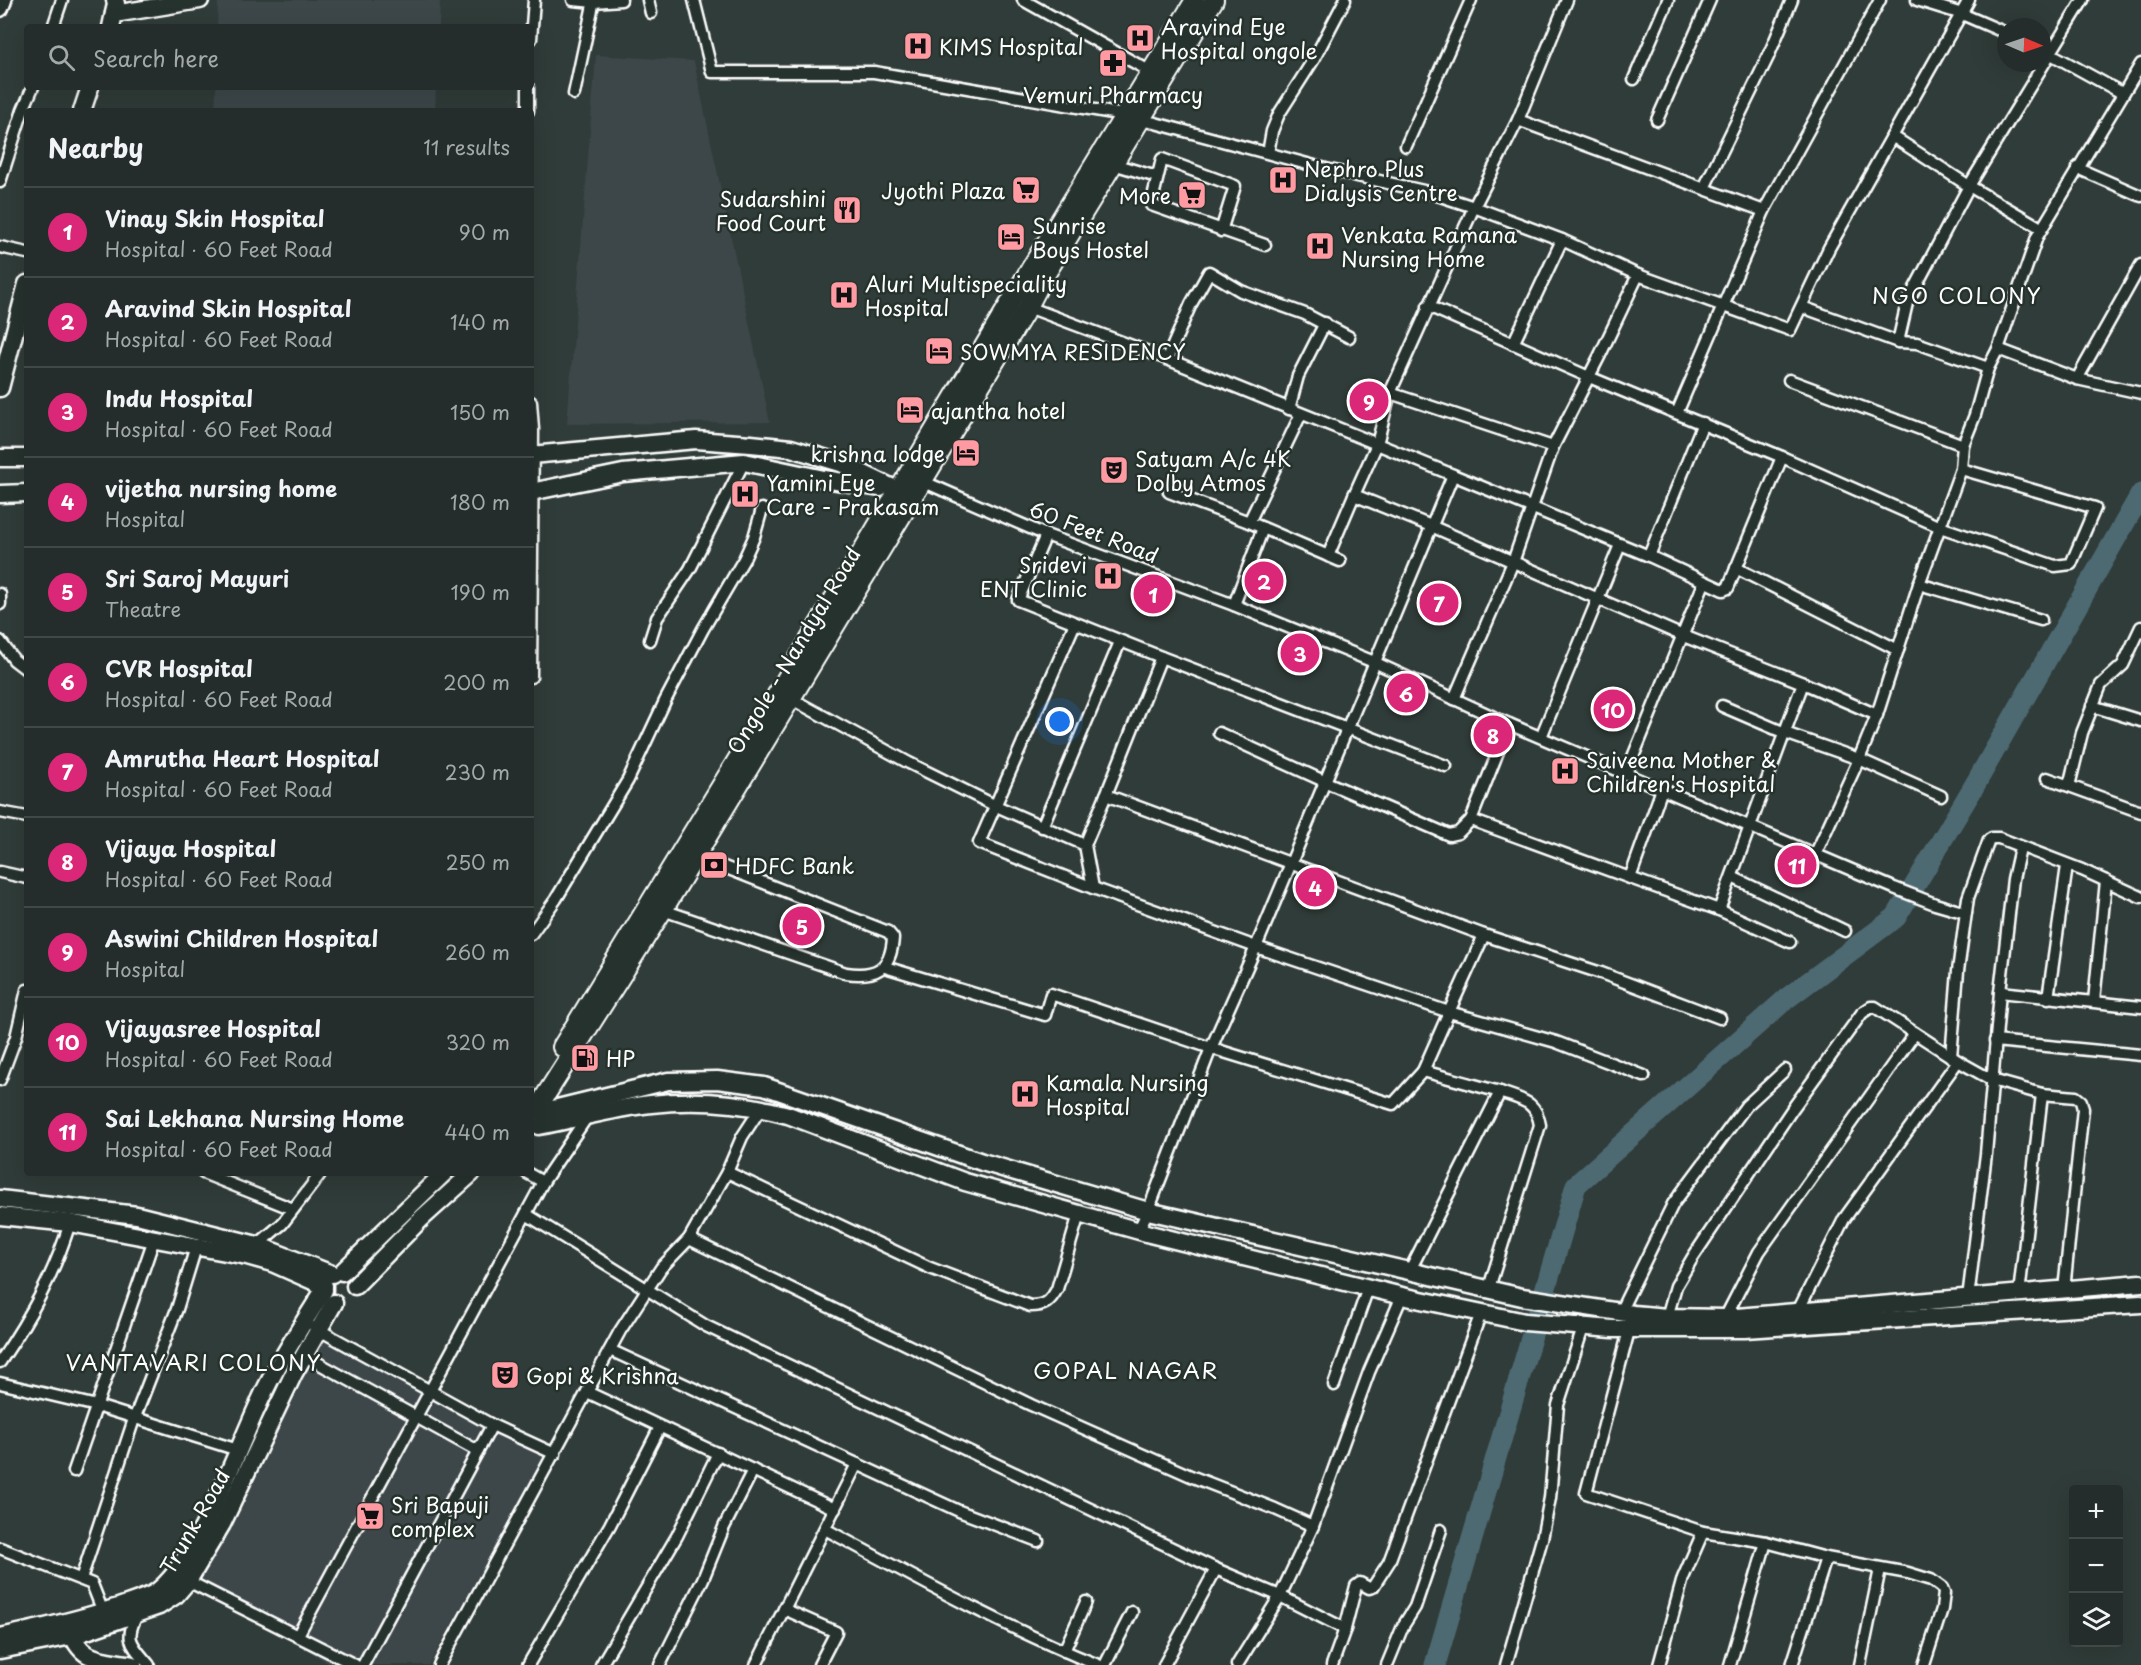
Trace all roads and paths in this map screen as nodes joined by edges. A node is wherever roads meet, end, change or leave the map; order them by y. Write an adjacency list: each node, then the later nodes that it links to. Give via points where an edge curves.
1 (3, 0): 23 (main road)
2 (62, 0): 27 (street)
3 (200, 0): 25 (main road)
4 (534, 0): 28 (street)
5 (573, 0): 22 (street)
6 (621, 0): 22 (street)
7 (648, 0): 24 (street)
8 (693, 0): 43 (street, via 712,72 874,72)
9 (1023, 0): 33 (street)
10 (1195, 0): 33 (main road, Ongole - Nandyal Road)
11 (1214, 0): 43 (main road, Ongole - Nandyal Road)
12 (1345, 0): 48 (street, via 1279,114)
13 (1471, 0): 47 (street)
14 (1567, 0): 44 (street)
15 (1668, 0): 35 (street)
16 (1710, 0): 45 (street)
17 (1792, 0): 54 (street)
18 (1880, 0): 58 (street)
19 (1917, 0): 26 (street)
20 (1969, 0): 26 (street)
21 (2083, 0): 30 (street)
22 (594, 1): 40 (street)
23 (0, 8)
24 (651, 13)
25 (114, 14)
26 (1962, 14): 29 (street); 46 (street)
27 (54, 24)
28 (532, 24)
29 (1997, 29)
30 (2051, 45)
31 (2051, 53): 39 (street)
32 (2141, 64): 39 (street)
33 (1151, 72): 43 (main road, Ongole - Nandyal Road)
34 (2035, 72): 53 (street)
35 (1634, 79)
36 (32, 90): 52 (street)
37 (89, 90): 41 (main road)
38 (528, 90): 42 (street)
39 (2122, 93): 50 (street)
40 (574, 94)
41 (83, 108)
42 (528, 108)
43 (1132, 118): 48 (street); 49 (main road, Ongole - Nandyal Road); 56 (main road, Ongole - Nandyal Road)
44 (1518, 120): 54 (street); 57 (street)
45 (1658, 120)
46 (1892, 136): 53 (street); 71 (street, via 1829,248)
47 (1406, 146)
48 (1268, 153): 57 (street)
49 (1113, 164): 51 (street); 56 (main road, Ongole - Nandyal Road)
50 (2077, 168): 55 (street); 59 (street)
51 (1157, 177): 60 (street, via 1151,205); 60 (street, via 1162,159 1235,186)
52 (0, 182)
53 (1969, 186): 59 (street); 74 (street, via 1907,303)
54 (1704, 188): 58 (street)
55 (2140, 196)
56 (1082, 198): 70 (main road, Ongole - Nandyal Road); 99 (main road, Ongole - Nandyal Road)
57 (1474, 207): 61 (street); 68 (street)
58 (1764, 210): 69 (street)
59 (2041, 228): 76 (street)
60 (1221, 231): 62 (street)
61 (1562, 240): 66 (street); 75 (street)
62 (1265, 245)
63 (0, 247): 64 (street)
64 (24, 252)
65 (2141, 265): 80 (street)
66 (1638, 275): 69 (street); 79 (street)
67 (24, 296): 82 (main road)
68 (1428, 306): 75 (street); 83 (street)
69 (1723, 306): 71 (street, via 1790,330); 86 (street)
70 (1028, 307): 77 (street); 99 (main road, Ongole - Nandyal Road)
71 (1802, 307): 74 (street)
72 (1324, 323): 73 (street); 77 (street, via 1241,291 1209,272); 85 (street, via 1298,376)
73 (1349, 336)
74 (1898, 342): 78 (street, via 1917,343)
75 (1513, 344): 79 (street)
76 (1998, 350): 78 (street); 80 (street)
77 (1167, 359): 85 (street)
78 (1988, 368): 90 (street)
79 (1589, 377): 86 (street); 91 (street)
80 (2077, 379): 84 (street)
81 (1789, 380): 90 (street)
82 (0, 388)
83 (1390, 393): 89 (street); 91 (street)
84 (2141, 393)
85 (1289, 409): 87 (street)
86 (1677, 413): 88 (street)
87 (1301, 414): 89 (street); 108 (street)
88 (1702, 423): 93 (street); 115 (street)
89 (1377, 444): 98 (street); 105 (street)
90 (1963, 445): 97 (street)
91 (1553, 447): 106 (street)
92 (534, 455): 104 (main road, via 696,440 791,448 841,464)
93 (1782, 457): 110 (street); 118 (street)
94 (0, 458): 95 (main road)
95 (24, 458)
96 (744, 462): 100 (main road, via 623,473); 104 (main road); 129 (street, via 690,569 657,618)
97 (1961, 469): 110 (street); 110 (street, via 2095,508 2071,564 2055,566)
98 (1453, 475): 106 (street); 109 (street)
99 (915, 478): 104 (main road, Ongole - Nandyal Road); 112 (street, 60 Feet Road)
100 (534, 492)
101 (1169, 492): 108 (street)
102 (24, 493): 103 (main road)
103 (0, 494)
104 (905, 494): 137 (main road, Ongole - Nandyal Road)
105 (1354, 495): 109 (street); 114 (street)
106 (1532, 508): 113 (street); 117 (street)
107 (762, 509): 180 (street, via 744,559 665,701 628,780)
108 (1249, 522): 111 (street)
109 (1431, 526): 117 (street); 134 (street)
110 (1940, 527): 120 (street)
111 (1263, 528): 114 (street); 124 (street)
112 (1046, 535): 124 (street, 60 Feet Road); 126 (street, via 1018,600)
113 (1620, 545): 115 (street); 122 (street)
114 (1328, 556): 116 (street)
115 (1649, 556): 119 (street)
116 (1340, 561)
117 (1513, 562): 122 (street); 138 (street)
118 (1736, 568): 119 (street, via 1728,588); 132 (street)
119 (1704, 583): 128 (street)
120 (1920, 584): 125 (street); 132 (street)
121 (0, 594): 123 (street)
122 (1598, 599): 128 (street); 147 (street)
123 (0, 604)
124 (1234, 605): 134 (street, 60 Feet Road)
125 (2041, 620)
126 (1075, 623): 131 (street); 157 (street)
127 (2141, 627): 140 (street, via 2123,665 2101,685)
128 (1682, 635): 136 (street); 150 (street)
129 (650, 640)
130 (0, 641): 135 (street)
131 (1120, 642): 133 (street); 163 (street)
132 (1898, 650): 141 (street)
133 (1161, 657): 144 (street); 155 (street)
134 (1374, 662): 138 (street, 60 Feet Road); 144 (street)
135 (24, 668)
136 (1803, 683): 141 (street); 145 (street)
137 (785, 695): 157 (street); 167 (main road, Ongole - Nandyal Road); 206 (main road, Ongole - Nandyal Road)
138 (1454, 699): 143 (street, 60 Feet Road)
139 (1722, 706): 145 (street)
140 (2092, 706): 142 (street); 153 (street)
141 (1877, 715): 148 (street)
142 (2141, 721)
143 (1509, 724): 147 (street, 60 Feet Road); 161 (street)
144 (1347, 729): 149 (street); 152 (street)
145 (1785, 732): 148 (street); 162 (street)
146 (1219, 733): 152 (street)
147 (1541, 737): 150 (street, 60 Feet Road)
148 (1859, 759): 156 (street); 166 (street)
149 (1446, 766)
150 (1626, 774): 154 (street, 60 Feet Road)
151 (2047, 778): 153 (street)
152 (1326, 782): 161 (street, via 1449,835 1458,833); 168 (street)
153 (2069, 786): 159 (street)
154 (1662, 789): 162 (street, 60 Feet Road); 173 (street)
155 (1106, 795): 164 (street); 168 (street)
156 (1941, 796)
157 (994, 805): 163 (street); 175 (street, via 979,843)
158 (0, 812): 160 (street)
159 (2141, 812)
160 (24, 816)
161 (1471, 820): 173 (street)
162 (1750, 826): 166 (street, 60 Feet Road); 172 (street)
163 (1042, 827): 164 (street)
164 (1085, 845): 175 (street)
165 (2020, 848): 169 (street); 179 (street, via 1999,838 1989,840); 186 (street)
166 (1816, 854): 179 (street, 60 Feet Road, via 1894,888)
167 (696, 856): 177 (main road, Ongole - Nandyal Road); 185 (street, via 888,932 893,945)
168 (1292, 862): 182 (street); 184 (street)
169 (2067, 866): 174 (street); 187 (street)
170 (0, 873): 171 (street)
171 (24, 877)
172 (1732, 877): 178 (street); 181 (street)
173 (1630, 878): 178 (street)
174 (2106, 881): 176 (street); 188 (street)
175 (1093, 888): 184 (street)
176 (2141, 897)
177 (663, 910): 185 (street, via 846,973 873,974); 206 (main road, Ongole - Nandyal Road)
178 (1719, 910): 183 (street)
179 (1966, 913): 197 (street, via 1958,970)
180 (534, 930)
181 (1845, 931)
182 (1485, 935): 191 (street); 192 (street)
183 (1790, 942)
184 (1256, 947): 191 (street); 195 (street)
185 (885, 967): 195 (street, via 1045,1015 1051,994)
186 (2000, 992): 187 (street); 194 (street)
187 (2048, 998): 188 (street)
188 (2094, 1001): 190 (street)
189 (24, 1003): 201 (street)
190 (2141, 1007)
191 (1449, 1011): 199 (street); 200 (street, via 1556,1042)
192 (1720, 1018)
193 (1915, 1033): 197 (street); 240 (street, via 1875,1007 1862,1013 1693,1257 1676,1286); 241 (street, via 1759,1252)
194 (1995, 1041): 196 (street); 202 (street)
195 (1211, 1048): 199 (street, via 1393,1104); 216 (street)
196 (2141, 1055)
197 (1954, 1059): 202 (street); 238 (street, via 1844,1219)
198 (1785, 1070): 242 (street, via 1746,1106 1673,1204)
199 (1423, 1071): 203 (street)
200 (1644, 1076)
201 (0, 1080)
202 (1992, 1080): 204 (street); 236 (street)
203 (1500, 1092): 226 (street); 233 (street, via 1535,1107 1540,1125)
204 (2042, 1094): 232 (street, via 2076,1097 2084,1109); 234 (street)
205 (761, 1108): 207 (main road, via 684,1102); 208 (street, via 742,1137); 219 (main road, via 965,1182)
206 (535, 1113): 207 (main road); 216 (main road, via 668,1081 717,1080 764,1086 982,1162)
207 (587, 1117): 214 (street)
208 (727, 1172): 219 (street, via 930,1268 1030,1306 1046,1304 1053,1298); 223 (street)
209 (211, 1176): 215 (street)
210 (319, 1176): 215 (street)
211 (441, 1176): 228 (main road)
212 (469, 1176): 229 (main road)
213 (532, 1176): 214 (street)
214 (543, 1182): 218 (street)
215 (293, 1209): 225 (street)
216 (1148, 1210): 221 (street); 226 (main road)
217 (2, 1212): 220 (main road); 225 (main road, via 137,1215)
218 (526, 1214): 231 (street); 250 (street)
219 (1079, 1214): 221 (main road)
220 (70, 1223): 222 (main road); 247 (street, via 40,1300)
221 (1138, 1231): 230 (main road)
222 (154, 1239): 224 (main road); 252 (street)
223 (689, 1239): 231 (street); 265 (street, via 1031,1406)
224 (196, 1247): 225 (main road); 254 (street)
225 (255, 1251): 228 (main road)
226 (1408, 1272): 233 (main road)
227 (2141, 1283): 232 (main road)
228 (331, 1285): 229 (main road, via 353,1279); 229 (main road, via 342,1304 354,1294); 243 (main road, Trunk Road)
229 (355, 1286)
230 (1368, 1288): 235 (main road); 249 (street)
231 (647, 1289): 245 (street); 273 (street, via 706,1326 794,1370)
232 (2064, 1289): 234 (main road)
233 (1488, 1291): 242 (main road, via 1597,1309)
234 (2019, 1294): 236 (main road)
235 (1402, 1296): 239 (main road); 265 (street, via 1365,1382)
236 (1968, 1298): 238 (main road)
237 (2141, 1304): 242 (main road, via 1745,1329)
238 (1797, 1312): 241 (main road)
239 (1481, 1313): 244 (main road); 284 (street, via 1389,1562 1373,1587 1359,1583 1356,1586)
240 (1667, 1317): 241 (main road); 242 (main road)
241 (1725, 1318)
242 (1628, 1319): 244 (main road); 268 (street, via 1586,1493)
243 (311, 1326): 250 (street); 257 (main road, Trunk Road, via 286,1350); 276 (main road, Trunk Road, via 294,1373 227,1513)
244 (1587, 1328): 305 (street, via 1558,1405 1550,1498 1542,1539)
245 (610, 1350): 251 (street); 261 (street)
246 (309, 1358): 253 (street)
247 (0, 1362)
248 (0, 1383): 252 (street)
249 (1334, 1385)
250 (432, 1390): 253 (street); 255 (street)
251 (587, 1392): 256 (street); 260 (street)
252 (97, 1406): 254 (street); 263 (street)
253 (417, 1417): 258 (street); 285 (street)
254 (135, 1418): 257 (street); 275 (street)
255 (492, 1425): 258 (street); 260 (street)
256 (660, 1427): 259 (street); 294 (street, via 610,1525)
257 (238, 1450): 280 (main road, Trunk Road, via 207,1518 166,1584 153,1593)
258 (478, 1451): 292 (street)
259 (718, 1453): 262 (street); 295 (street, via 676,1536)
260 (555, 1454): 293 (street)
261 (857, 1464): 264 (street); 269 (street, via 959,1511)
262 (753, 1470): 264 (street); 296 (street)
263 (74, 1471)
264 (835, 1509): 266 (street)
265 (1313, 1526): 277 (street)
266 (825, 1529): 279 (street); 288 (street, via 926,1584)
267 (1441, 1530): 304 (street, via 1415,1607)
268 (1703, 1532): 270 (street); 306 (street, via 1683,1578)
269 (1038, 1540)
270 (1766, 1542): 272 (street); 307 (street)
271 (0, 1548): 275 (street)
272 (1826, 1558): 274 (street); 308 (street)
273 (1216, 1569): 277 (street); 301 (street)
274 (1880, 1569): 309 (street); 310 (street, via 1922,1576 1942,1588 1942,1610)
275 (81, 1579): 280 (street, via 92,1584)
276 (188, 1581): 282 (main road, Trunk Road, via 168,1601); 285 (street)
277 (1280, 1596): 284 (street); 302 (street)
278 (1086, 1602): 288 (street)
279 (784, 1609): 297 (street); 298 (street, via 836,1632)
280 (102, 1612): 283 (main road, Trunk Road)
281 (1132, 1612): 300 (street)
282 (138, 1614): 283 (main road, Trunk Road); 290 (street, via 130,1629 130,1640)
283 (70, 1629): 286 (main road, Trunk Road); 287 (main road, Trunk Road); 289 (main road, via 79,1648 90,1656)
284 (1345, 1629): 303 (street)
285 (298, 1635): 291 (street)
286 (0, 1637)
287 (0, 1650)
288 (1064, 1651): 299 (street)
289 (133, 1665)
290 (149, 1665)
291 (355, 1665)
292 (363, 1665)
293 (439, 1665)
294 (528, 1665)
295 (601, 1665)
296 (660, 1665)
297 (756, 1665)
298 (819, 1665)
299 (1098, 1665)
300 (1106, 1665)
301 (1164, 1665)
302 (1237, 1665)
303 (1332, 1665)
304 (1387, 1665)
305 (1506, 1665)
306 (1659, 1665)
307 (1730, 1665)
308 (1792, 1665)
309 (1860, 1665)
310 (1924, 1665)

